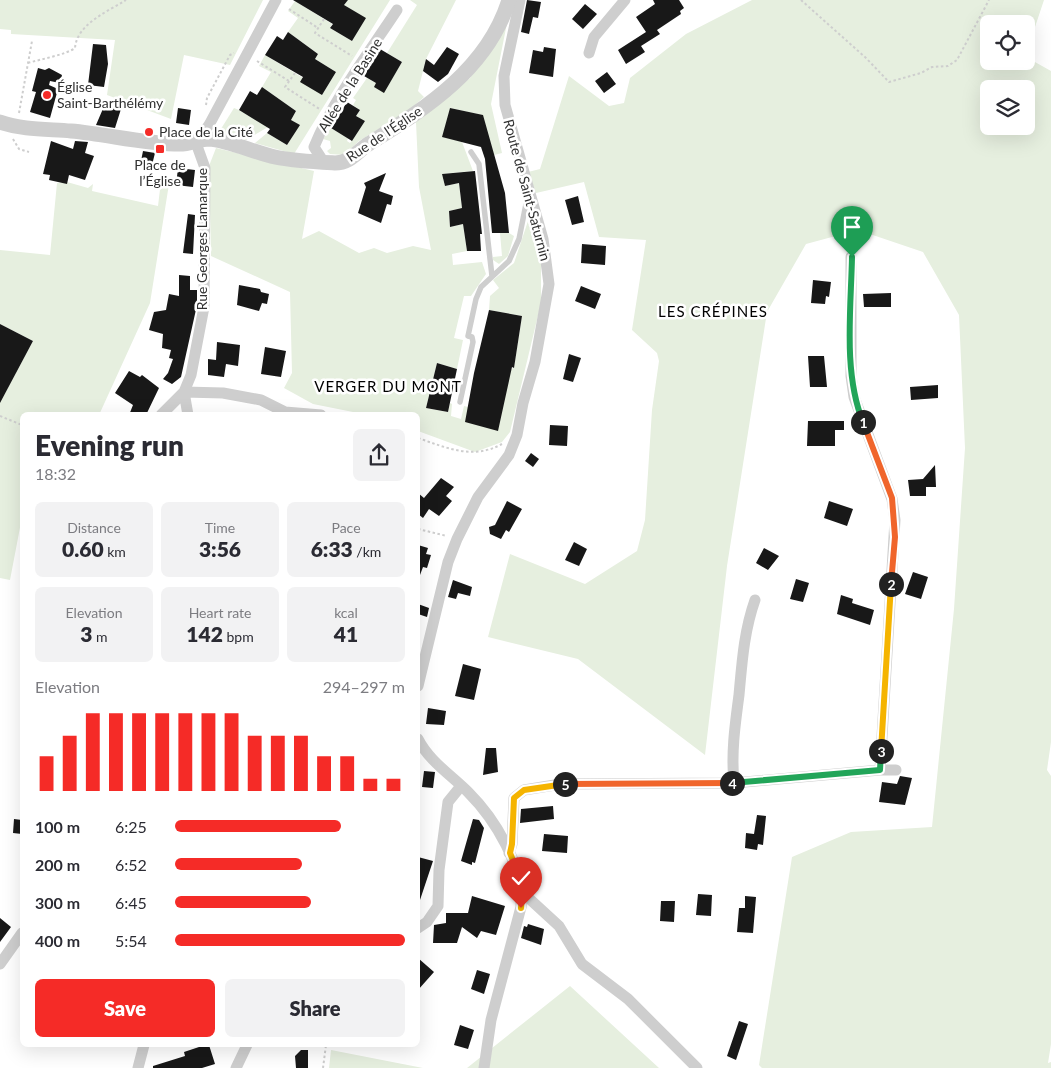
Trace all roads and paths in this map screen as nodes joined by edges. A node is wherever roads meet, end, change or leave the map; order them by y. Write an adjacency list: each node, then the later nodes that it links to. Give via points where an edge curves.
1 (126, 0): 16 (path, via 81,30 75,37 74,48 67,53)
2 (276, 0): 14 (street)
3 (509, 0): 24 (street, Rue de l'Église, via 480,57 450,89 365,146 351,159 337,163)
4 (520, 0): 25 (street, Route de Saint-Saturnin, via 504,76 505,105)
5 (625, 0): 13 (street, via 594,37)
6 (801, 0): 7 (path, via 889,82 932,67 948,66 957,60)
7 (989, 0)
8 (289, 9): 11 (path)
9 (396, 10): 24 (street, Allée de la Basine, via 318,136 314,146)
10 (324, 19): 11 (path)
11 (318, 28): 15 (path, via 315,33)
12 (32, 41): 16 (path)
13 (589, 53)
14 (246, 55): 18 (path); 21 (street, via 209,125)
15 (354, 57)
16 (28, 63): 20 (path, via 18,108)
17 (295, 73): 18 (path)
18 (289, 81): 19 (path, via 285,87)
19 (321, 110)
20 (10, 125): 21 (street, Rue de l'Église, via 124,140); 22 (path, via 16,146)
21 (196, 142): 24 (street, Rue de l'Église, via 209,139 277,157); 28 (street, Rue Georges Lamarque, via 205,168 204,307 191,375)
22 (29, 152)
23 (471, 152): 27 (lane, via 479,164)
24 (323, 161)
25 (529, 188): 27 (lane, via 519,239 510,261); 35 (street, Route de Saint-Saturnin, via 543,239 549,284)
26 (852, 257): 42 (street, via 851,376 854,396 890,492 895,520)
27 (492, 276): 29 (lane, via 481,287 476,299 468,336 473,342)
28 (184, 392): 30 (street, Rue Georges Lamarque); 31 (street); 32 (street, via 223,393 262,400)
29 (460, 402)
30 (165, 412)
31 (187, 412)
32 (285, 412)
33 (0, 416): 34 (path)
34 (20, 424)
35 (517, 435): 36 (path, via 491,450 476,453); 38 (street, Route de Saint-Saturnin, via 506,460 478,497)
36 (420, 439)
37 (420, 530): 38 (path)
38 (457, 539): 40 (street, Route de Saint-Saturnin, via 448,562)
39 (755, 600): 44 (street, via 742,651 732,764)
40 (420, 678)
41 (420, 744): 45 (street)
42 (880, 770): 43 (street); 44 (street)
43 (896, 770)
44 (734, 783): 46 (street, via 561,784 524,790 514,798)
45 (461, 786): 46 (street, via 487,815); 48 (street, via 448,802 438,906)
46 (510, 853): 47 (street)
47 (522, 892): 57 (street, via 516,932 491,1020); 58 (street, via 559,926 582,964 628,999)
48 (420, 927)
49 (20, 936): 50 (street)
50 (0, 964)
51 (143, 1047): 54 (street)
52 (246, 1047): 55 (street)
53 (326, 1047): 56 (path)
54 (138, 1068)
55 (236, 1068)
56 (323, 1068)
57 (484, 1068)
58 (697, 1068)

